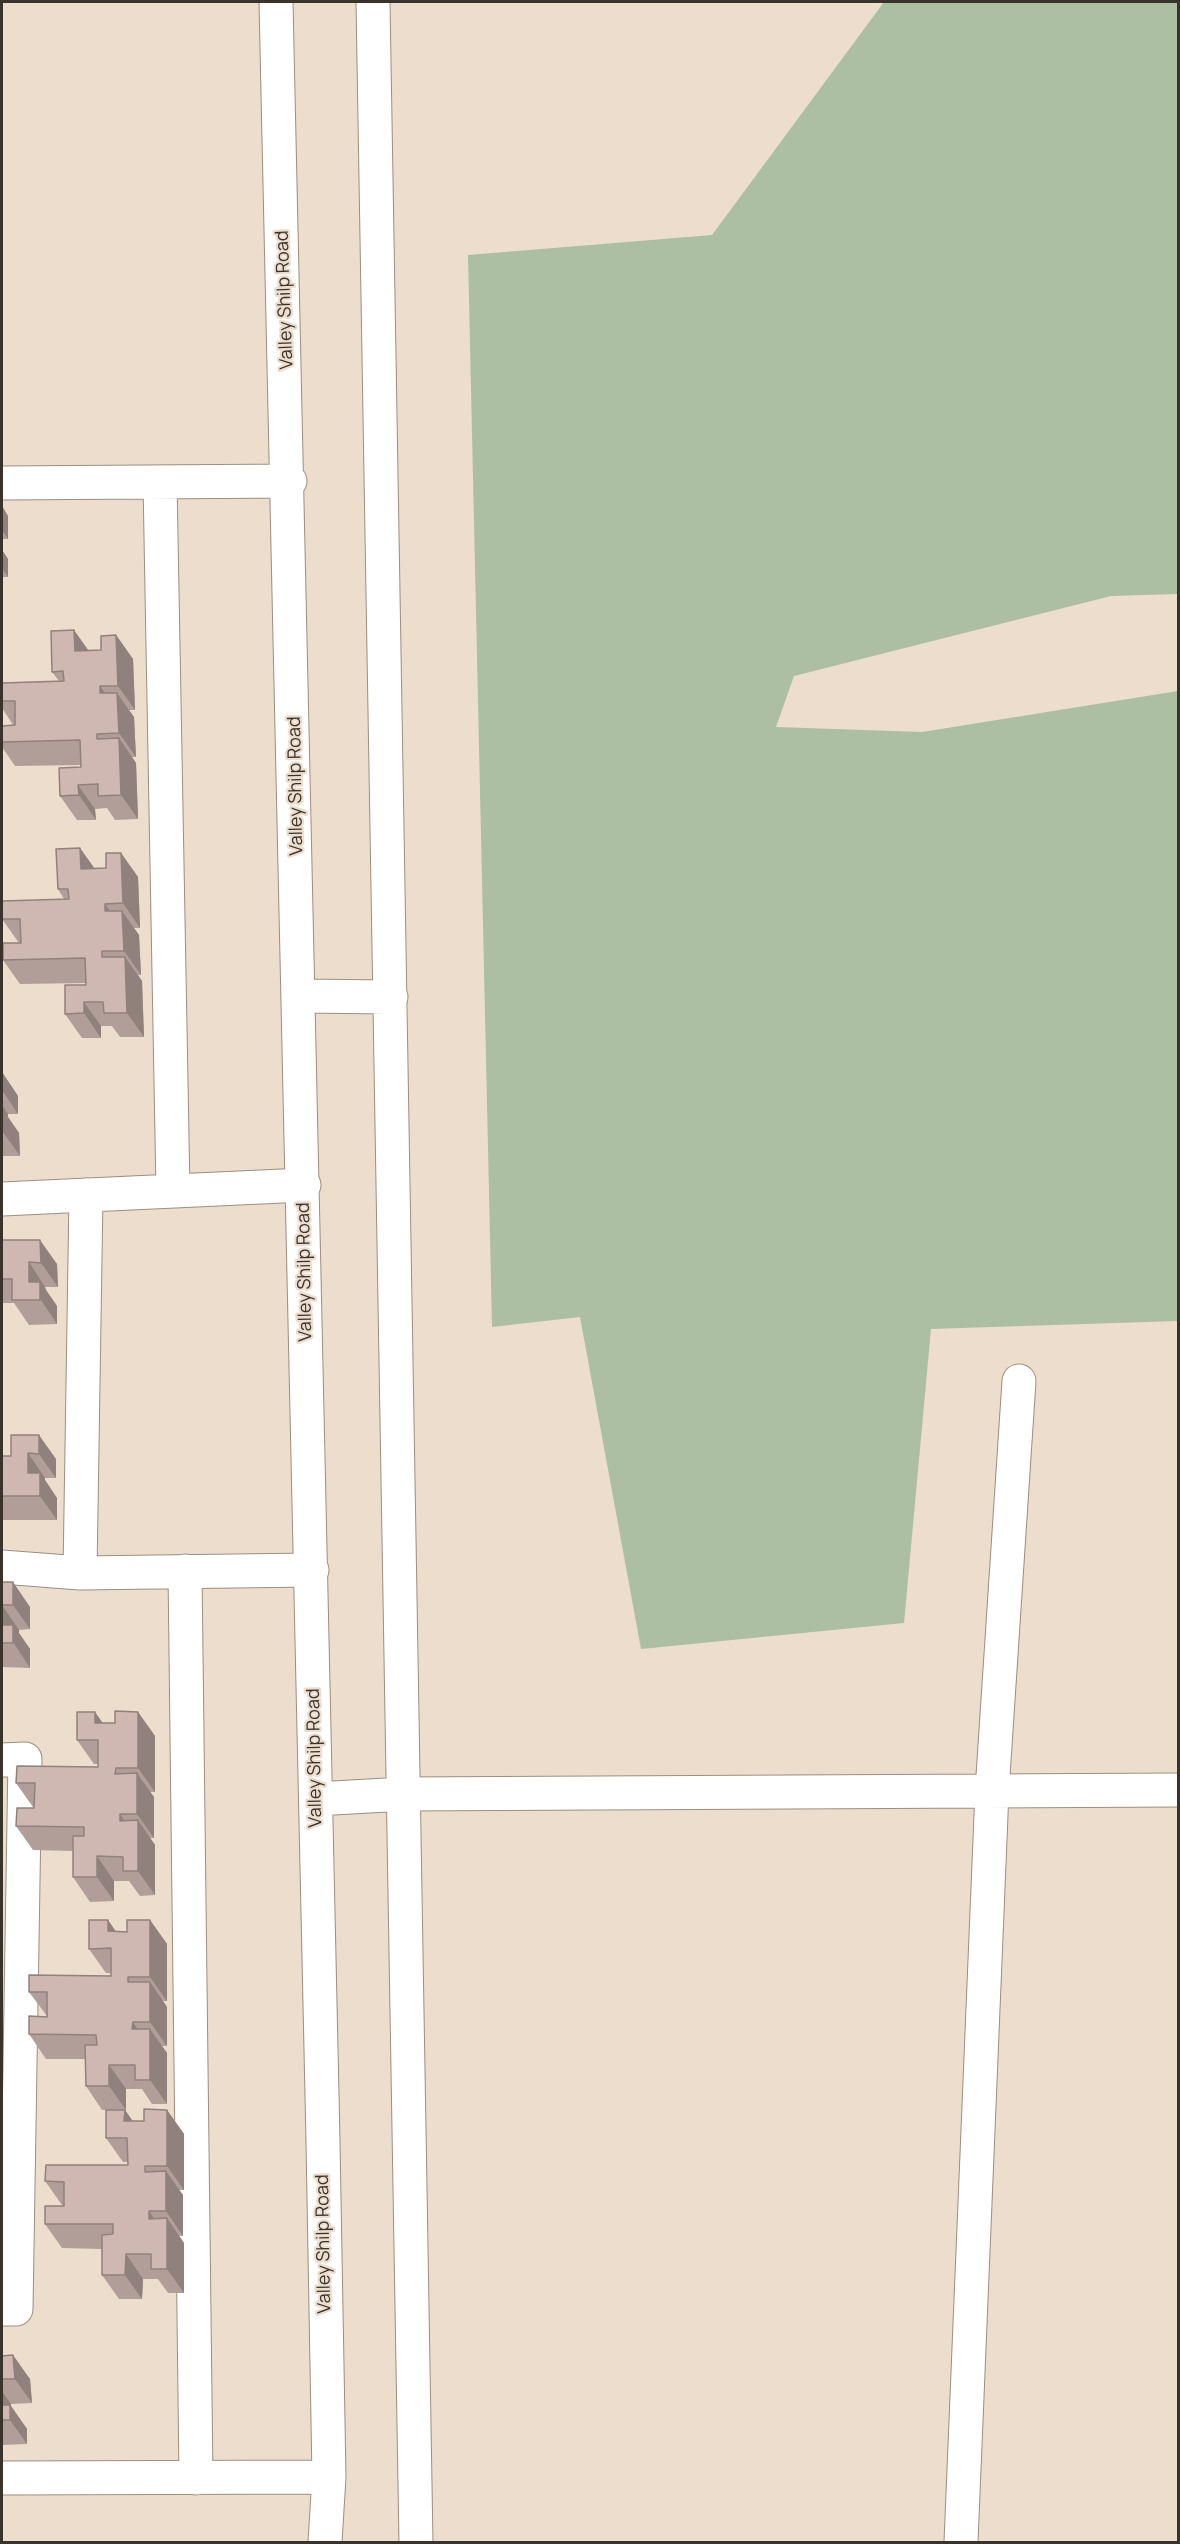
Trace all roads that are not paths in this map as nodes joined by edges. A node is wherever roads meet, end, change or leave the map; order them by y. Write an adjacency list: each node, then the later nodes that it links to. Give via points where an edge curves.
1 (276, 2): 3 (street, Valley Shilp Road)
2 (373, 2): 7 (street)
3 (290, 481): 4 (street); 6 (street, Valley Shilp Road)
4 (160, 482): 5 (street); 9 (street)
5 (2, 483)
6 (300, 996): 7 (street); 8 (street, Valley Shilp Road)
7 (391, 997): 20 (street)
8 (304, 1185): 9 (street); 14 (street, Valley Shilp Road)
9 (173, 1191): 10 (street)
10 (86, 1195): 11 (street); 16 (street)
11 (2, 1199)
12 (1019, 1381): 19 (street)
13 (2, 1567): 16 (street)
14 (312, 1570): 15 (street); 21 (street, Valley Shilp Road)
15 (185, 1571): 16 (street); 25 (street)
16 (80, 1573)
17 (2, 1760): 22 (street, via 25,1759 16,2309)
18 (1179, 1790): 19 (street)
19 (992, 1791): 20 (street); 28 (street)
20 (404, 1794): 21 (street); 27 (street)
21 (316, 1799): 23 (street, Valley Shilp Road)
22 (2, 2309)
23 (329, 2477): 25 (street); 26 (street, Valley Shilp Road)
24 (2, 2478): 25 (street)
25 (196, 2478)
26 (325, 2542)
27 (416, 2542)
28 (961, 2542)

